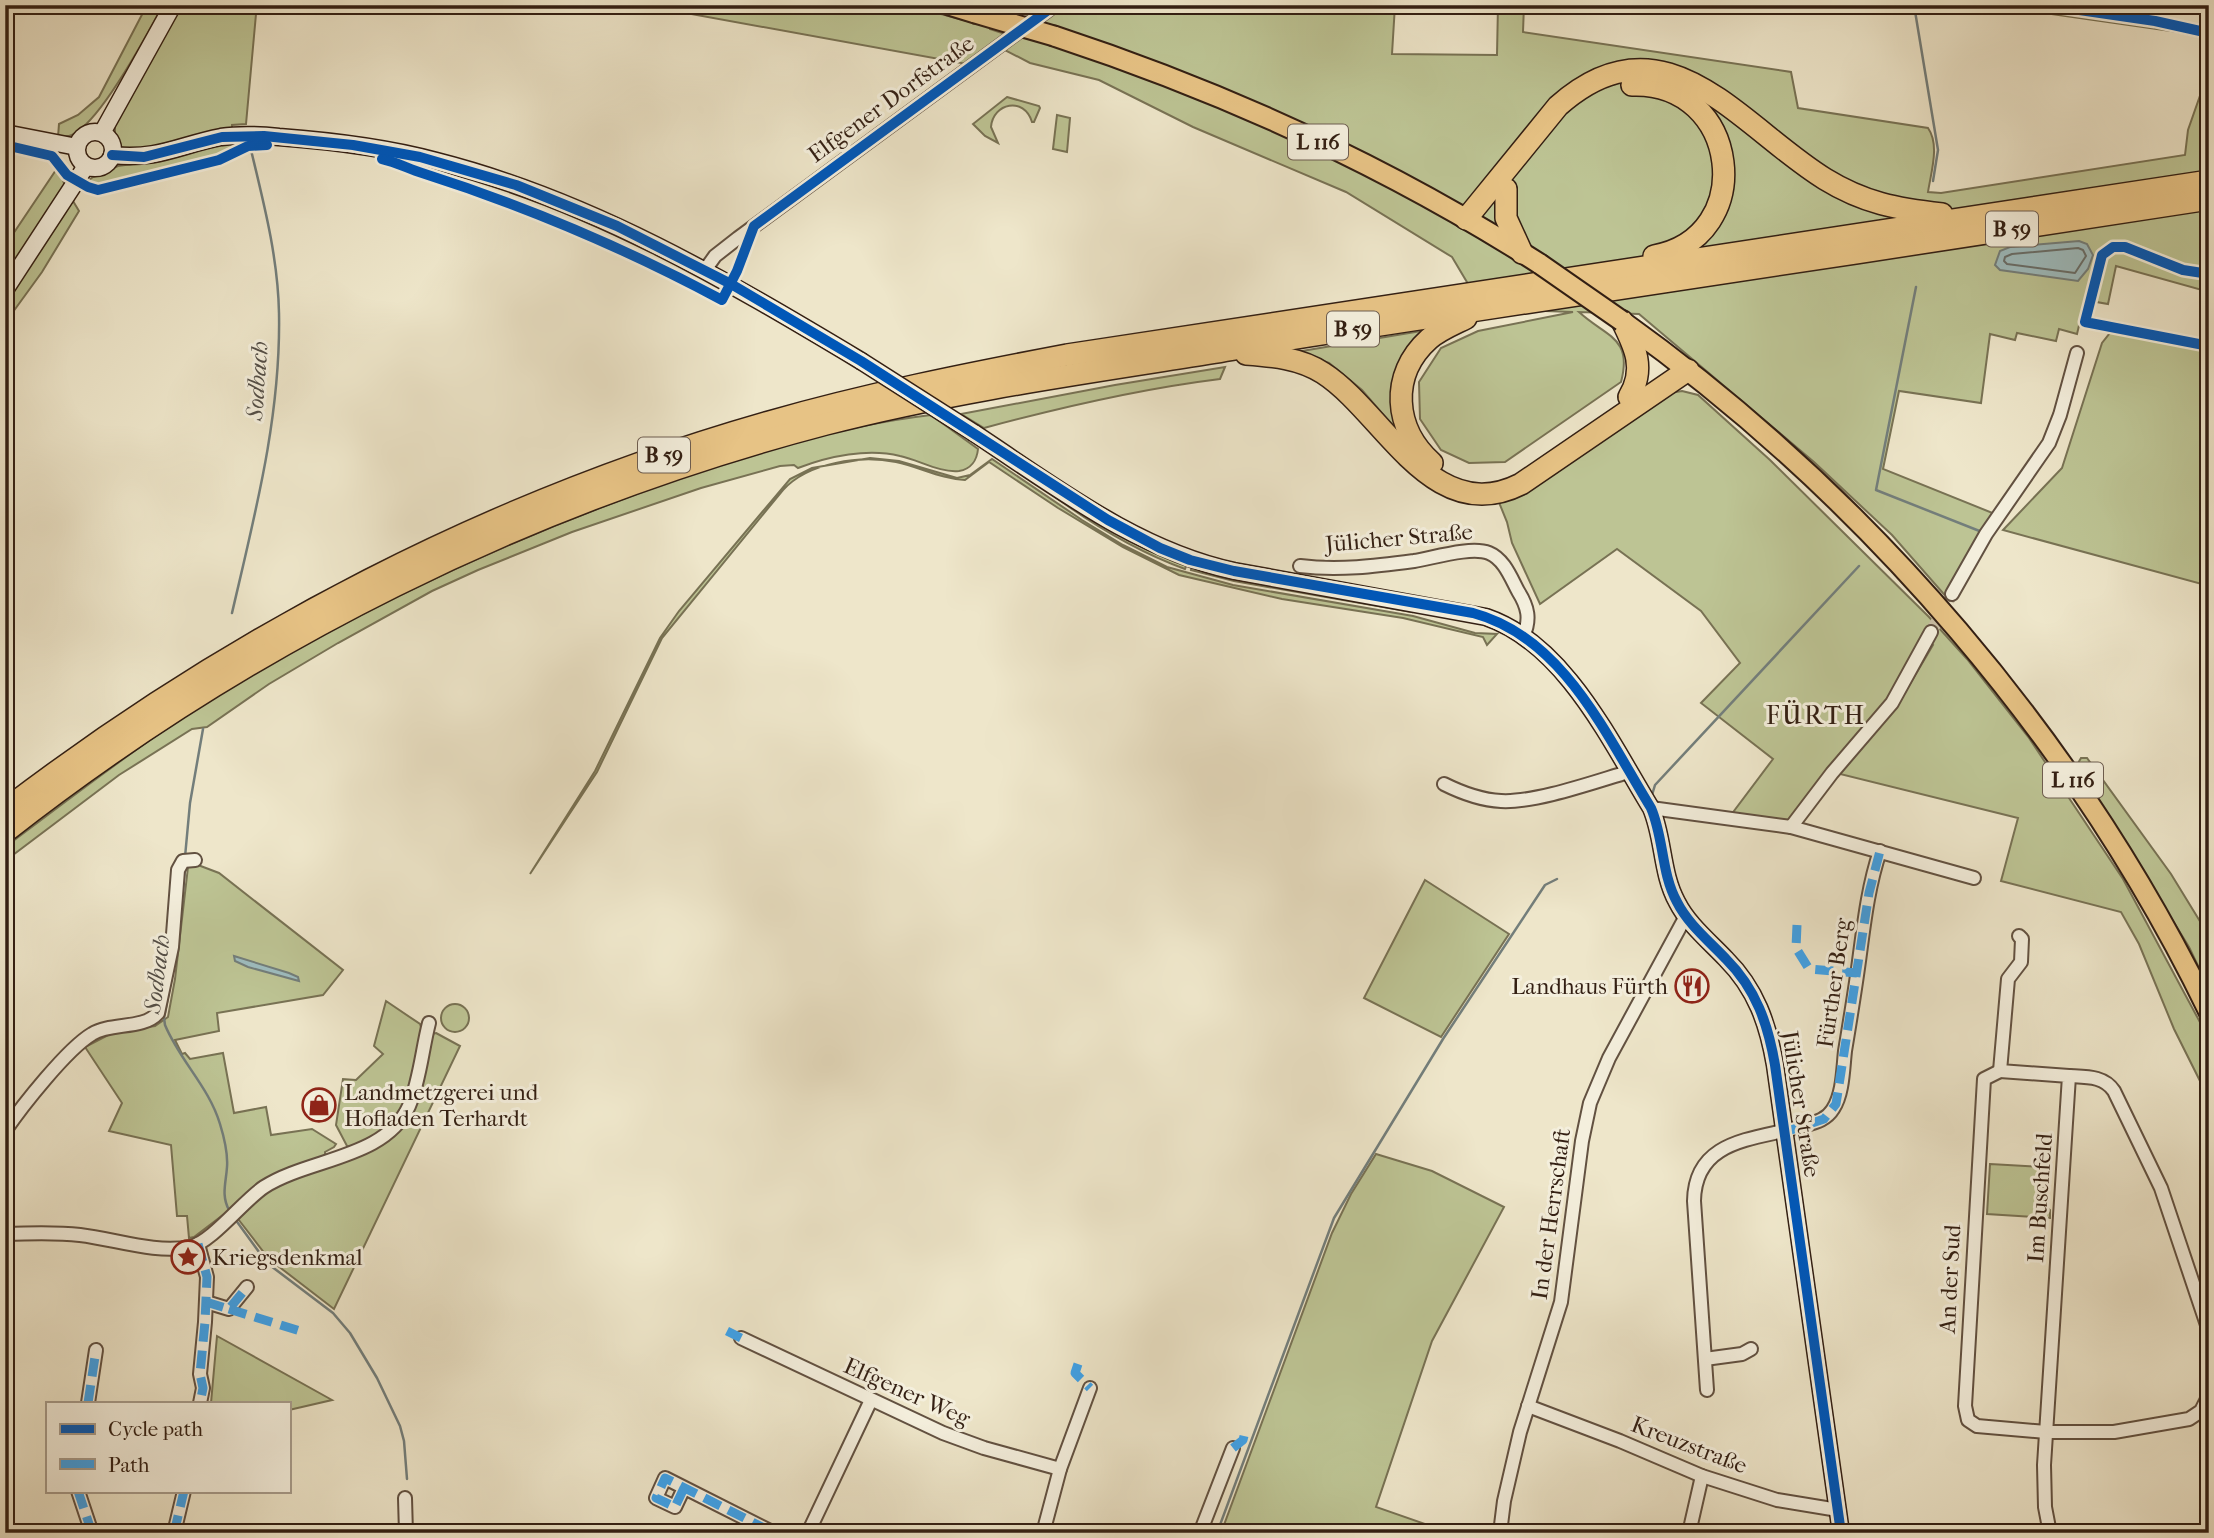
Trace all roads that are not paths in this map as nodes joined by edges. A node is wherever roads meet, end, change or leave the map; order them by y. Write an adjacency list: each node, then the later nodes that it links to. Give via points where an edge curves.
1 (173, 5): 5 (street)
2 (950, 5): 13 (main road, L 116, bridge, via 1054,36 1256,113)
3 (1055, 5): 15 (street, Elfgener Dorfstraße, via 738,238)
4 (5, 133): 6 (street)
5 (102, 133): 6 (street, via 84,135); 7 (street, via 110,140)
6 (77, 147): 8 (street, via 78,158)
7 (113, 155): 8 (street, via 103,166); 15 (street, via 144,157 245,135 345,144 420,157 562,202)
8 (86, 166): 17 (street)
9 (2209, 181): 12 (highway, B 59)
10 (1506, 189): 13 (highway); 14 (highway, via 1506,218); 16 (highway, via 1569,113 1605,90 1655,86 1680,96 1701,112 1719,142 1724,171 1722,191 1709,221 1671,252 1610,264)
11 (2209, 199): 18 (highway, B 59)
12 (1972, 218): 13 (highway, via 1901,210 1857,196 1809,168 1705,89 1670,74 1641,71 1595,80 1567,98); 16 (highway, B 59)
13 (1471, 222): 14 (main road, L 116)
14 (1531, 258): 19 (main road, L 116, bridge)
15 (705, 270): 27 (street, bridge, via 861,361 1145,541 1234,571 1473,613)
16 (1581, 276): 31 (highway, B 59, via 1127,345 950,377 828,406 669,453 500,518 301,616 129,720)
17 (5, 290)
18 (1483, 310): 20 (highway, B 59); 23 (highway, via 1430,339 1414,356 1404,379 1401,399 1406,429 1424,455 1445,472 1474,481 1510,476)
19 (1622, 321): 22 (main road, L 116); 23 (highway, via 1639,361)
20 (1223, 351): 22 (highway, via 1292,359 1323,373 1355,399 1420,469 1444,485 1475,493 1521,484); 33 (highway, B 59, via 1006,386 840,421 685,466 562,511 412,577 262,657 124,745)
21 (2077, 353): 25 (street, via 2049,443 1986,534)
22 (1683, 365): 23 (highway); 39 (main road, L 116, via 1856,522 1998,679 2114,843)
23 (1629, 397)
24 (1300, 566): 27 (street, Jülicher Straße, via 1335,569 1488,553 1501,562 1527,608 1528,621)
25 (1952, 594)
26 (1931, 632): 32 (street, via 1892,703)
27 (1521, 635): 28 (street, Jülicher Straße, via 1570,681)
28 (1628, 772): 29 (street, via 1507,802 1476,797); 30 (street, Jülicher Straße)
29 (1444, 784)
30 (1651, 808): 32 (street); 37 (street, Jülicher Straße, via 1673,894)
31 (5, 810)
32 (1791, 827): 34 (street)
33 (5, 832)
34 (1880, 851): 36 (street); 44 (street, Fürther Berg, via 1867,901 1836,1104 1824,1119)
35 (189, 860): 43 (street, via 178,870 172,947 158,1013 149,1020 88,1036)
36 (1974, 878)
37 (1686, 916): 44 (street, Jülicher Straße, via 1737,970 1761,1008 1772,1043); 60 (street, In der Herrschaft, via 1609,1058 1590,1104 1561,1302)
38 (2019, 936): 41 (street, via 2021,962 2008,979)
39 (2209, 1012)
40 (429, 1023): 46 (street, via 414,1092 393,1129 366,1147 271,1183)
41 (2000, 1071): 42 (street); 63 (street, An der Sud, via 1984,1079 1965,1412 1977,1426)
42 (2069, 1076): 49 (street, via 2099,1079 2114,1091 2161,1188); 63 (street, Im Buschfeld)
43 (5, 1131)
44 (1784, 1132): 53 (street, Fürther Berg, via 1728,1145 1709,1160 1697,1178 1694,1201); 71 (street, Jülicher Straße)
45 (5, 1234): 46 (street, via 78,1235 163,1248)
46 (198, 1244): 48 (street, via 206,1272)
47 (247, 1287): 48 (street, via 229,1309)
48 (206, 1302): 59 (street)
49 (2209, 1331)
50 (741, 1338): 57 (street, Elfgener Weg)
51 (1751, 1349): 53 (street)
52 (96, 1350): 58 (street)
53 (1705, 1359): 55 (street, Fürther Berg)
54 (1090, 1388): 65 (street)
55 (1707, 1390)
56 (2209, 1396): 61 (street)
57 (871, 1400): 65 (street, Elfgener Weg, via 961,1440); 76 (street)
58 (88, 1402)
59 (200, 1402)
60 (1528, 1406): 66 (street, Kreuzstraße); 79 (street, In der Herrschaft)
61 (2195, 1416): 62 (street); 63 (street, via 2114,1432)
62 (2208, 1423)
63 (2046, 1432): 82 (street, Im Buschfeld, via 2044,1498)
64 (1233, 1448): 78 (street)
65 (1060, 1469): 77 (street)
66 (1702, 1476): 71 (street, Kreuzstraße, via 1777,1500); 80 (street)
67 (684, 1488): 75 (street)
68 (78, 1492): 72 (street)
69 (184, 1492): 73 (street)
70 (405, 1498): 74 (street)
71 (1838, 1510): 81 (street, Jülicher Straße)
72 (92, 1533)
73 (174, 1533)
74 (406, 1533)
75 (774, 1533)
76 (808, 1533)
77 (1042, 1533)
78 (1200, 1533)
79 (1500, 1533)
80 (1689, 1533)
81 (1842, 1533)
82 (2050, 1533)

